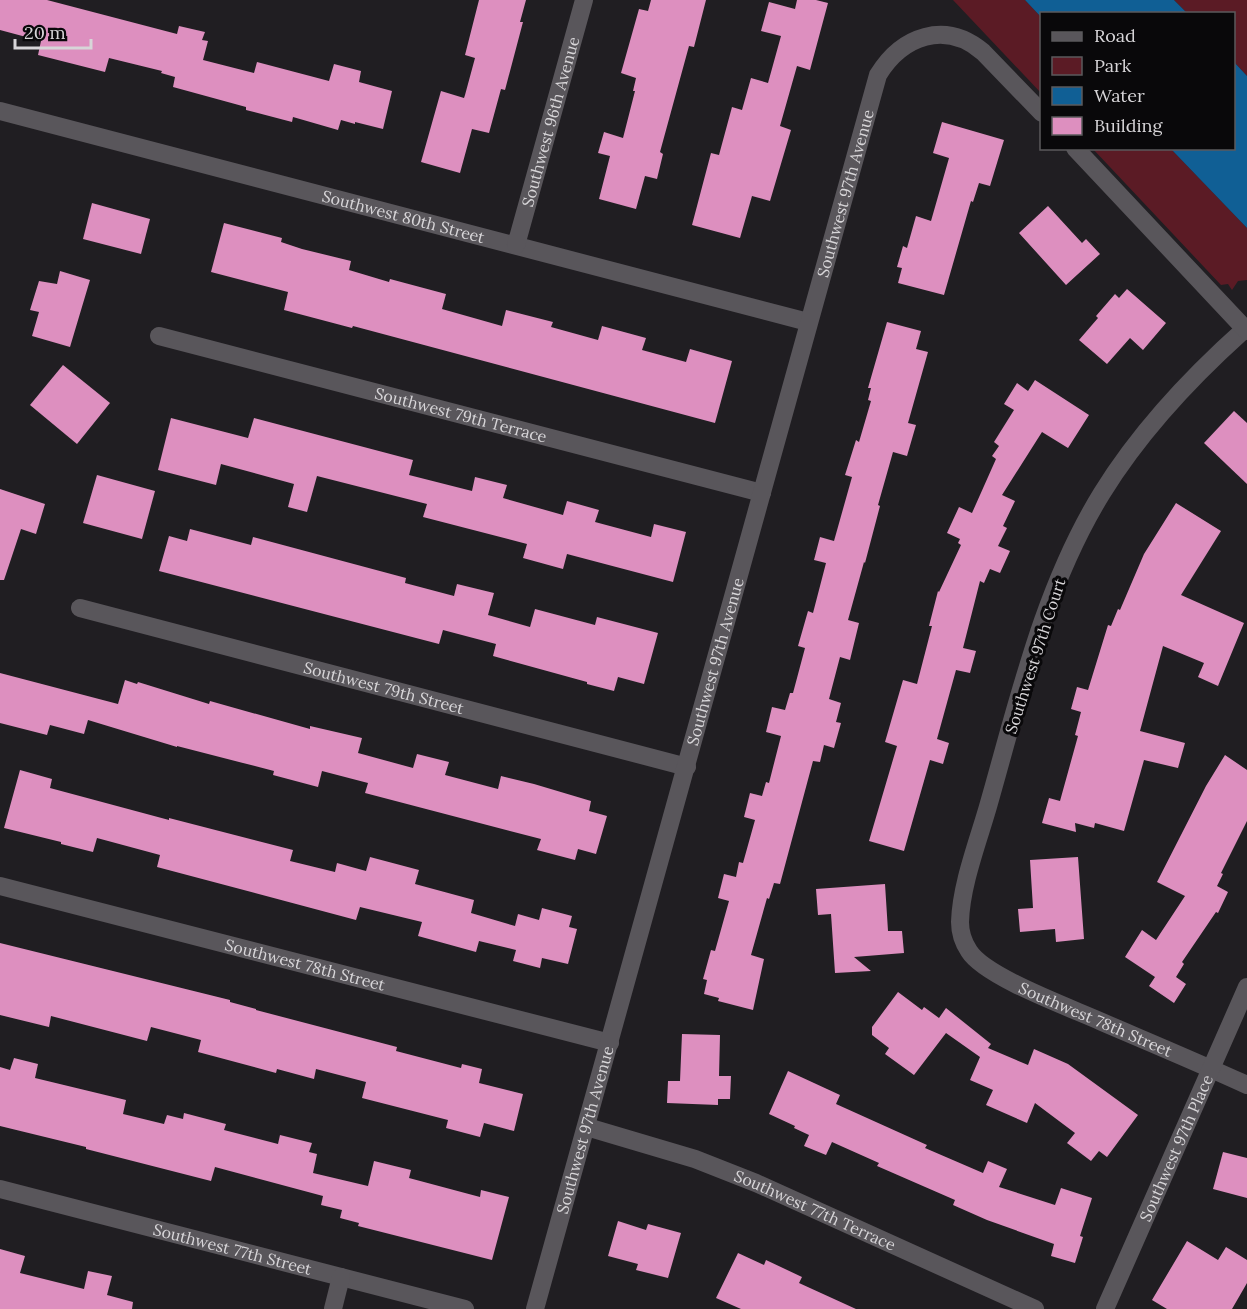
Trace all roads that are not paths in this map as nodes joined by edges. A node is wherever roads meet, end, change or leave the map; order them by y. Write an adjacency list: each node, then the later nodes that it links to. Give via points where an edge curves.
1 (584, 0): 5 (street, Southwest 96th Avenue)
2 (0, 111): 5 (street, Southwest 80th Street)
3 (1040, 112): 6 (street, Southwest 97th Avenue, via 973,43 950,35 926,37 902,48 887,61 878,75)
4 (1077, 150): 7 (street)
5 (516, 245): 6 (street, Southwest 80th Street)
6 (808, 322): 9 (street, Southwest 97th Avenue)
7 (1246, 330): 13 (street, Southwest 97th Court, via 1186,384 1142,435 1101,493 1080,532 1053,592 1029,662 965,890)
8 (159, 336): 9 (street, Southwest 79th Terrace)
9 (762, 493): 11 (street, Southwest 97th Avenue)
10 (80, 608): 11 (street, Southwest 79th Street)
11 (687, 767): 15 (street, Southwest 97th Avenue)
12 (0, 886): 15 (street, Southwest 78th Street)
13 (962, 933): 16 (street, Southwest 78th Street, via 969,951 997,974)
14 (1247, 987): 16 (street, Southwest 97th Place)
15 (610, 1043): 18 (street, Southwest 97th Avenue)
16 (1211, 1069): 17 (street, Southwest 78th Street); 25 (street, Southwest 97th Place)
17 (1247, 1085)
18 (587, 1127): 23 (street, Southwest 97th Avenue); 24 (street, Southwest 77th Terrace, via 695,1159 756,1183)
19 (0, 1189): 20 (street, Southwest 77th Street)
20 (341, 1277): 21 (street); 22 (street, Southwest 77th Street)
21 (333, 1309)
22 (465, 1309)
23 (535, 1309)
24 (1035, 1309)
25 (1105, 1309)

